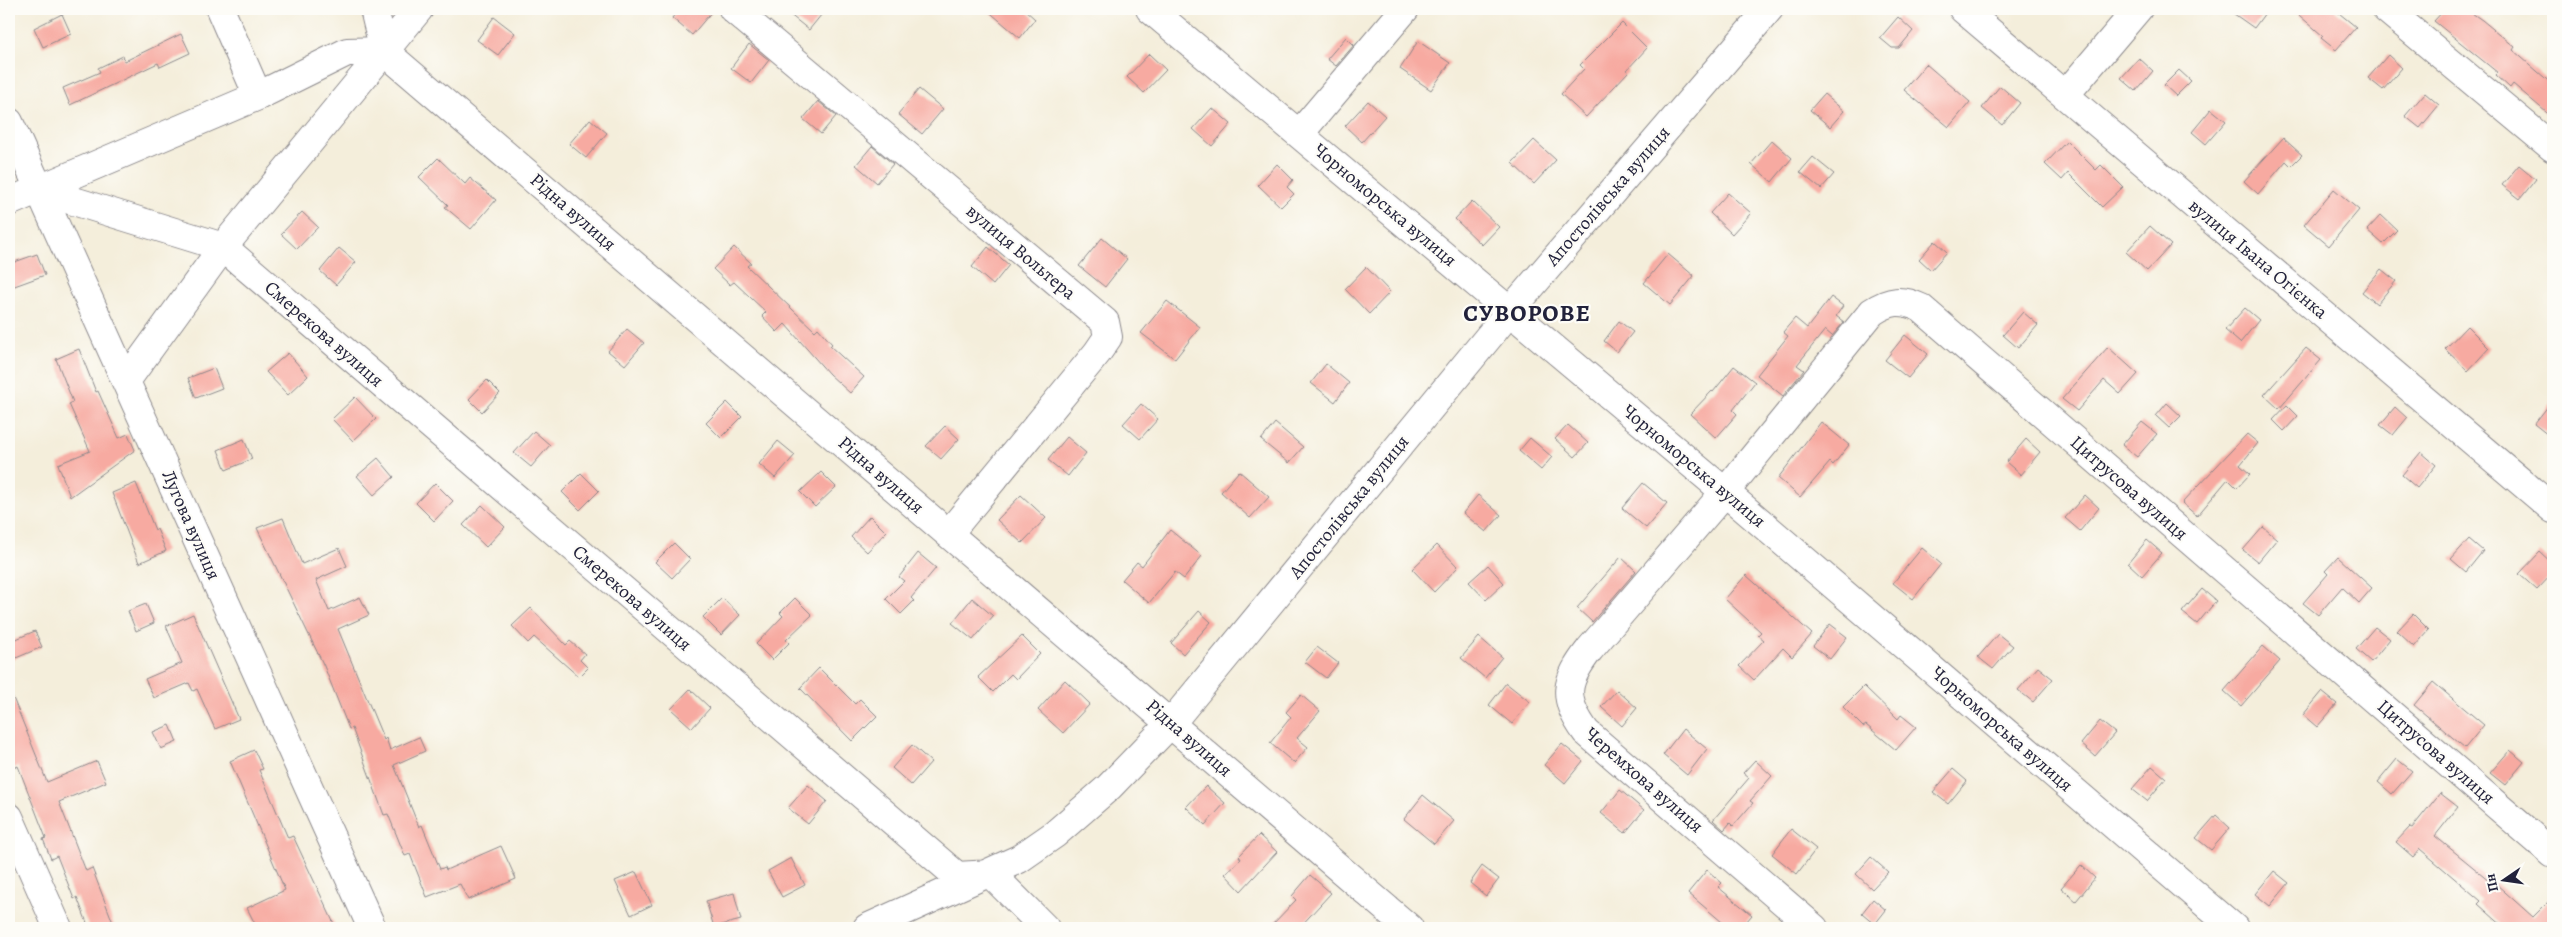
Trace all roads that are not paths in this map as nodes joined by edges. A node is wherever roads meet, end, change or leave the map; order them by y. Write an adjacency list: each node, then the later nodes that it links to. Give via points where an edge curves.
1 (220, 9): 13 (street)
2 (374, 9): 11 (street)
3 (419, 9): 11 (street)
4 (732, 9): 24 (street, вулиця Вольтера, via 1105,322 1108,337 1097,352)
5 (1150, 9): 15 (street, Чорноморська вулиця)
6 (1405, 9): 15 (street)
7 (1769, 9): 20 (street, Апостолівська вулиця)
8 (1963, 9): 12 (street, вулиця Івана Огієнка)
9 (2138, 9): 12 (street)
10 (2386, 9): 16 (street)
11 (384, 51): 13 (street, via 346,52); 19 (street); 24 (street, Рідна вулиця)
12 (2065, 95): 23 (street, вулиця Івана Огієнка)
13 (258, 96): 17 (street)
14 (9, 122): 17 (street, Лугова вулиця)
15 (1300, 133): 20 (street, Чорноморська вулиця)
16 (2553, 148)
17 (38, 190): 18 (street); 19 (street); 21 (street, Лугова вулиця)
18 (9, 202)
19 (223, 247): 21 (street); 28 (street, Смерекова вулиця, via 957,876)
20 (1510, 311): 22 (street, Чорноморська вулиця); 25 (street, Апостолівська вулиця)
21 (126, 381): 30 (street, Лугова вулиця)
22 (1726, 492): 27 (street, Цитрусова вулиця, via 1872,312 1894,301 1907,302 1928,315); 34 (street, Черемхова вулиця, via 1574,669 1568,692 1573,712 1586,732); 35 (street, Чорноморська вулиця)
23 (2553, 509)
24 (949, 534): 25 (street, Рідна вулиця)
25 (1171, 723): 28 (street, Апостолівська вулиця, via 1109,787 1055,834); 33 (street, Рідна вулиця)
26 (9, 817): 29 (street)
27 (2553, 854)
28 (991, 874): 31 (street, Апостолівська вулиця); 32 (street)
29 (58, 928)
30 (372, 928)
31 (867, 928)
32 (1046, 928)
33 (1410, 928)
34 (1814, 928)
35 (2234, 928)

